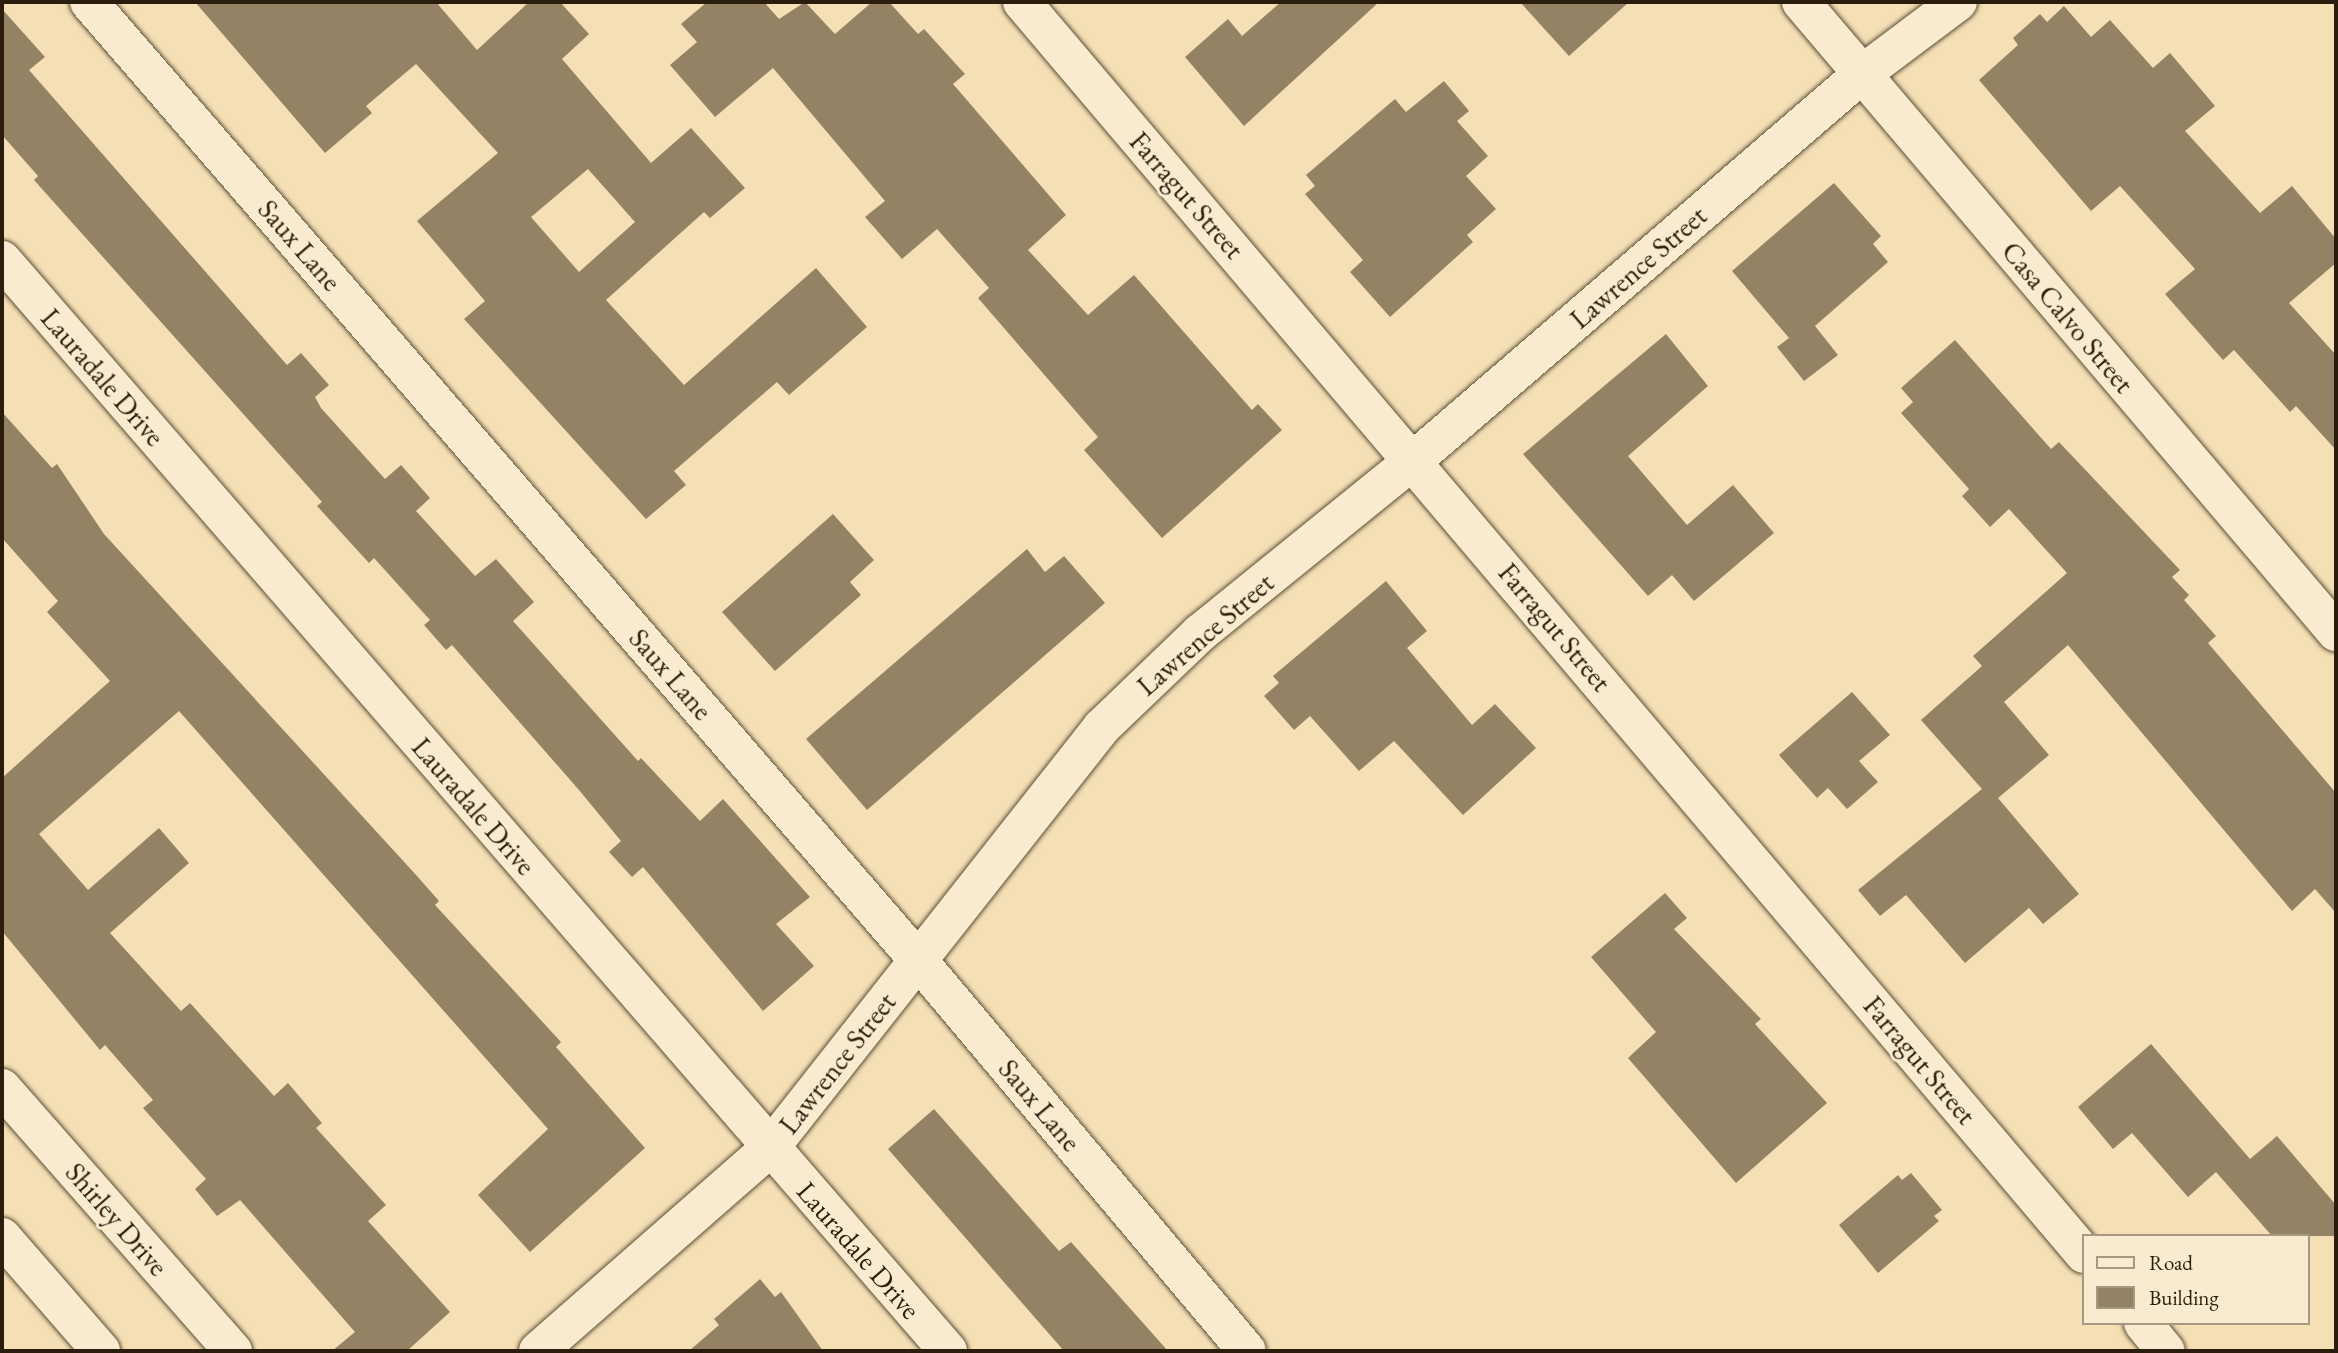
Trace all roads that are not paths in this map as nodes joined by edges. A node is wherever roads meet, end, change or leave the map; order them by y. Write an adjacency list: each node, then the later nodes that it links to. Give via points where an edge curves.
1 (89, 2): 9 (street, Saux Lane)
2 (1022, 2): 7 (street, Farragut Street)
3 (1801, 2): 5 (street, Casa Calvo Street)
4 (1958, 2): 5 (street, Lawrence Street)
5 (1862, 74): 7 (street, Lawrence Street); 8 (street, Casa Calvo Street)
6 (2, 260): 11 (street, Lauradale Drive)
7 (1414, 460): 9 (street, Lawrence Street, via 1200,633 1102,727); 13 (street, Farragut Street)
8 (2336, 632)
9 (917, 959): 11 (street, Lawrence Street); 19 (street, Saux Lane)
10 (2, 1088): 16 (street, Shirley Drive)
11 (771, 1148): 17 (street, Lawrence Street); 18 (street, Lauradale Drive)
12 (2, 1237): 15 (street)
13 (2082, 1252)
14 (2145, 1325): 20 (street)
15 (101, 1351)
16 (233, 1351)
17 (538, 1351)
18 (947, 1351)
19 (1247, 1351)
20 (2166, 1351)

